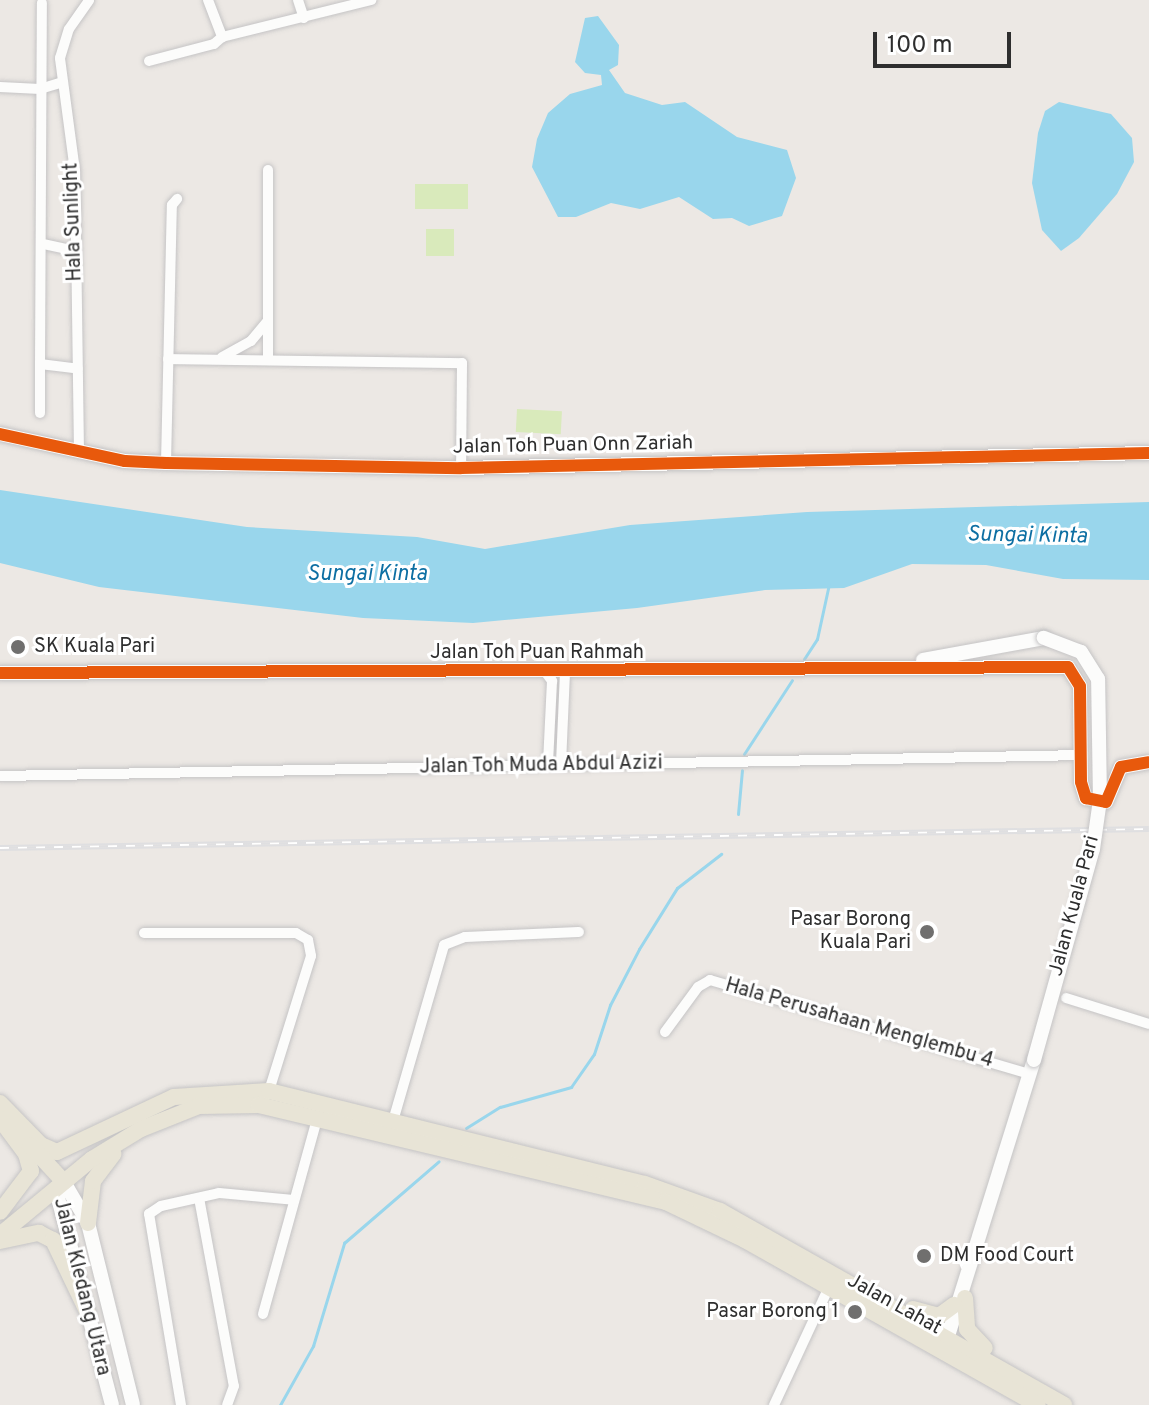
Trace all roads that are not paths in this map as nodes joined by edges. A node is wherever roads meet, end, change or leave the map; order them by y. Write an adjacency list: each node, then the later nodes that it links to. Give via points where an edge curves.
1 (89, 0): 10 (street, Hala Sunlight, via 69,29 60,58)
2 (208, 0): 8 (street)
3 (298, 0): 7 (street)
4 (372, 0): 6 (street)
5 (42, 3): 12 (street)
6 (339, 4): 7 (street)
7 (304, 18): 8 (street)
8 (222, 37): 9 (street, via 214,44)
9 (149, 61)
10 (60, 83): 12 (street); 16 (street, Hala Sunlight, via 75,171)
11 (0, 87): 12 (street)
12 (40, 89): 15 (street)
13 (268, 170): 17 (street)
14 (177, 199): 18 (street, via 172,205)
15 (43, 244): 16 (street); 21 (street)
16 (76, 251): 22 (street, Hala Sunlight)
17 (268, 321): 19 (street, via 251,341); 20 (street)
18 (168, 359): 19 (street); 27 (street)
19 (216, 359): 20 (street)
20 (268, 360): 28 (street, via 462,363)
21 (40, 364): 22 (street); 23 (street)
22 (78, 369): 25 (street, Hala Sunlight)
23 (40, 413)
24 (0, 434): 25 (street, Jalan Toh Puan Onn Zariah)
25 (79, 452): 27 (street, Jalan Toh Puan Onn Zariah)
26 (1149, 453): 28 (street, Jalan Toh Puan Onn Zariah)
27 (166, 463): 28 (street, Jalan Toh Puan Onn Zariah)
28 (461, 468)
29 (1038, 638): 30 (street); 31 (street); 46 (street, Jalan Kuala Pari, bridge, via 1081,652 1098,679 1100,800 1093,849)
30 (1028, 666): 31 (street, Jalan Toh Puan Rahmah); 36 (street, Jalan Toh Puan Rahmah, via 1074,670 1080,686)
31 (888, 667): 34 (street, Jalan Toh Puan Rahmah)
32 (0, 673): 33 (street, Jalan Toh Puan Rahmah)
33 (547, 674): 34 (street, Jalan Toh Puan Rahmah); 35 (street, via 552,681)
34 (565, 674): 35 (street)
35 (555, 748): 38 (street); 39 (street)
36 (1081, 755): 37 (street, via 1083,793 1093,803 1110,799 1121,767); 39 (street, Jalan Toh Muda Abdul Azizi)
37 (1149, 762)
38 (548, 764): 39 (street, Jalan Toh Muda Abdul Azizi); 40 (street, Jalan Toh Muda Abdul Azizi)
39 (561, 764)
40 (0, 776)
41 (579, 932): 52 (street, via 465,937 444,945)
42 (144, 933): 47 (street, via 296,933 308,940 311,956)
43 (1066, 998): 44 (street)
44 (1149, 1024)
45 (665, 1032): 46 (street, Hala Perusahaan Menglembu 4, via 698,987 710,980)
46 (1031, 1067): 63 (street, Jalan Kuala Pari)
47 (269, 1091): 52 (main road, Jalan Lahat); 54 (main road, Jalan Lahat, via 174,1097 137,1110)
48 (0, 1103): 54 (main road, via 51,1151)
49 (0, 1112): 55 (main road)
50 (318, 1116): 53 (main road, via 231,1104 179,1111); 57 (street); 62 (main road, via 666,1202)
51 (0, 1119): 58 (main road, via 26,1154 31,1171)
52 (393, 1121): 64 (main road, Jalan Lahat, via 645,1184 720,1211)
53 (141, 1129): 55 (main road); 59 (main road, via 97,1172)
54 (97, 1136): 55 (main road, Jalan Kledang Utara)
55 (60, 1183): 59 (street, Jalan Kledang Utara); 60 (main road); 61 (street, Jalan Kledang Utara)
56 (199, 1198): 57 (street, via 219,1193); 71 (street, via 153,1209 147,1222); 72 (street, via 234,1386)
57 (294, 1200): 66 (street)
58 (0, 1212)
59 (88, 1223): 61 (street, via 78,1218 72,1224); 70 (street, Jalan Kledang Utara)
60 (0, 1238): 65 (main road, via 39,1233 53,1240)
61 (79, 1279): 65 (street, Jalan Kledang Utara)
62 (828, 1289): 67 (main road, via 848,1293 930,1336); 68 (main road); 73 (street)
63 (960, 1302): 64 (main road, via 939,1316); 67 (street, Jalan Kuala Pari); 68 (main road, via 971,1337)
64 (892, 1305): 67 (main road, Jalan Lahat)
65 (88, 1313): 69 (street, Jalan Kledang Utara)
66 (263, 1314)
67 (948, 1336): 68 (main road, via 957,1352)
68 (1051, 1403)
69 (112, 1405)
70 (133, 1405)
71 (181, 1405)
72 (227, 1405)
73 (774, 1405)

